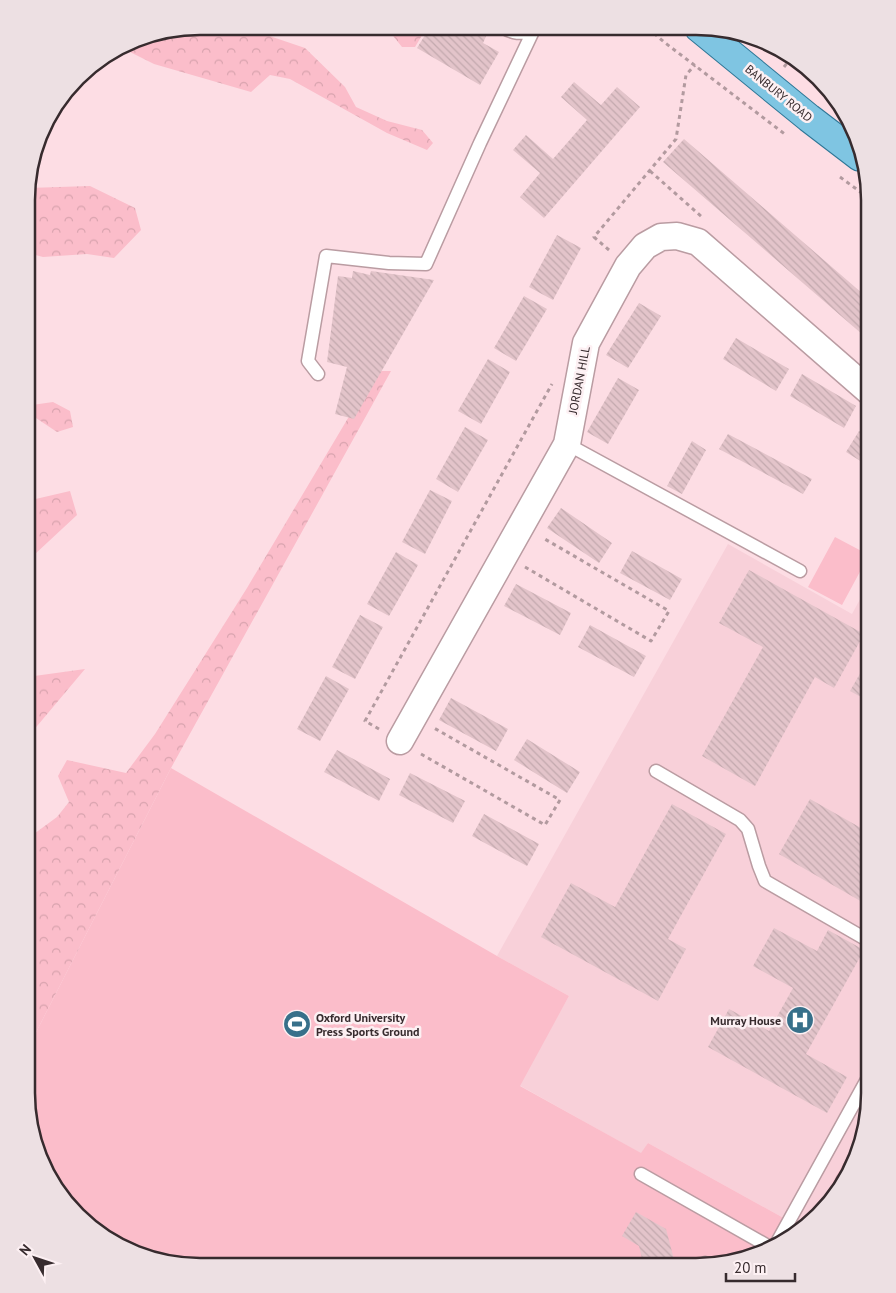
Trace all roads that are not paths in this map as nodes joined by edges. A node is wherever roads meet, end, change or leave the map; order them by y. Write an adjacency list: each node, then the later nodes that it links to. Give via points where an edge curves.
1 (531, 35): 4 (lane, via 426,264 326,256 308,361)
2 (709, 36): 3 (main road, BANBURY ROAD)
3 (854, 153)
4 (318, 374)
5 (861, 384): 6 (street, JORDAN HILL, via 698,242 677,236 661,237 645,246 628,266 586,343)
6 (567, 444): 7 (lane); 8 (street, JORDAN HILL)
7 (800, 571)
8 (400, 741)
9 (656, 771): 10 (lane, via 740,820 748,830 765,881)
10 (861, 936)
11 (861, 1090): 13 (lane)
12 (641, 1174): 14 (lane)
13 (781, 1234)
14 (764, 1243)

